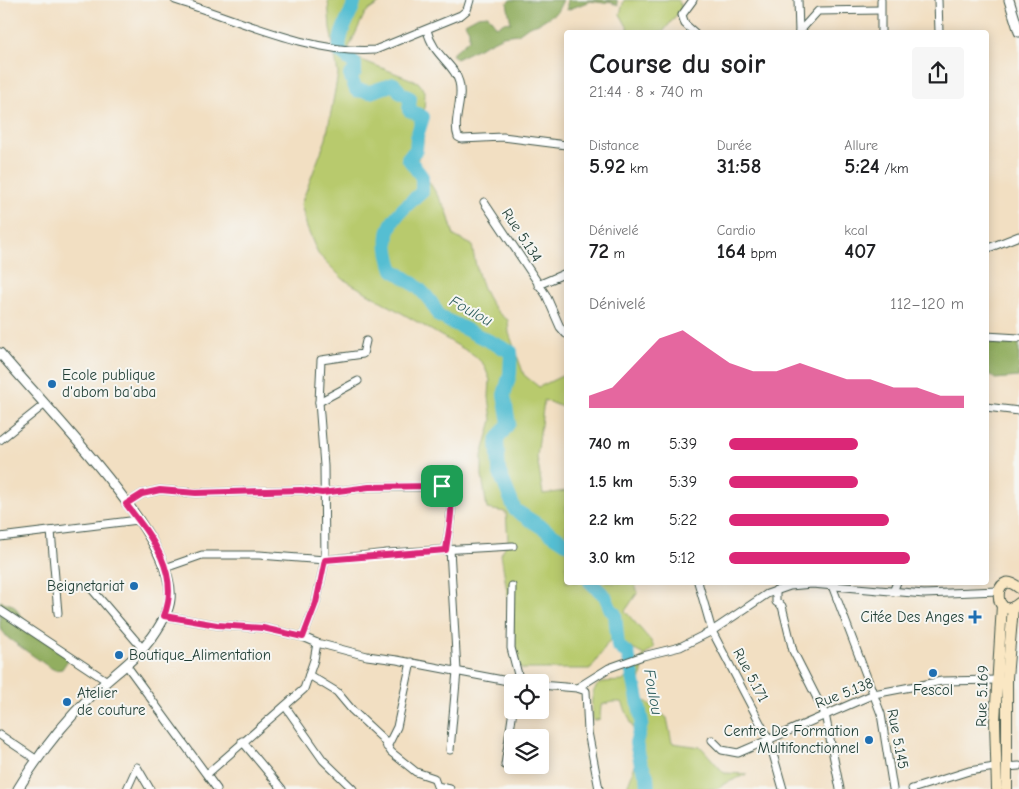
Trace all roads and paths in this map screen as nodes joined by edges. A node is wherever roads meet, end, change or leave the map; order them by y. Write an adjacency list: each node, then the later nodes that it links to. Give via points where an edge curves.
1 (175, 0): 11 (street, via 259,28 342,49 375,50)
2 (470, 0): 11 (street, via 467,10 461,15)
3 (693, 0): 12 (street, via 682,15)
4 (798, 0): 9 (street)
5 (881, 0): 8 (street)
6 (938, 0): 16 (street)
7 (1009, 0): 17 (street)
8 (880, 10): 10 (street); 15 (street)
9 (799, 11): 10 (street); 13 (street)
10 (818, 11): 14 (street)
11 (426, 30): 18 (street, via 430,43 458,80 458,137 503,137)
12 (692, 30)
13 (799, 30)
14 (800, 30)
15 (881, 30)
16 (939, 30)
17 (1019, 32)
18 (564, 145)
19 (484, 202): 23 (street, Rue 5.134)
20 (1019, 236): 21 (street)
21 (989, 247)
22 (564, 274): 23 (street)
23 (538, 285): 24 (street, Rue 5.134)
24 (564, 332)
25 (989, 336): 26 (street)
26 (1019, 338)
27 (366, 340): 30 (street, via 363,354 321,360)
28 (0, 353): 31 (street)
29 (358, 381): 30 (street)
30 (319, 402): 35 (street, via 324,466)
31 (45, 404): 34 (street); 36 (street, via 58,416)
32 (989, 407): 33 (street)
33 (1019, 411)
34 (0, 440)
35 (322, 493): 36 (street, via 301,490 196,493 160,490 142,494); 41 (street, via 369,487 447,488 450,492); 42 (street)
36 (126, 504): 37 (street)
37 (138, 520): 38 (street); 43 (street, via 159,551)
38 (51, 531): 39 (street); 58 (street)
39 (0, 537)
40 (512, 546): 41 (street)
41 (448, 549): 42 (street); 66 (street)
42 (325, 560): 43 (street, via 202,555); 61 (street, via 316,603)
43 (165, 568): 59 (street, via 170,598)
44 (699, 585): 60 (street, Rue 5.171)
45 (806, 585): 52 (street)
46 (831, 585): 74 (street, Rue 5.145)
47 (839, 585): 54 (street)
48 (896, 585): 54 (street)
49 (512, 586): 67 (street, via 511,648)
50 (90, 587): 63 (street)
51 (1019, 587): 53 (main road, via 1007,584)
52 (776, 590): 60 (street); 76 (street, via 776,602 782,606 793,651)
53 (998, 591): 54 (street); 55 (main road)
54 (893, 592)
55 (1002, 605): 56 (main road); 71 (main road, Rue 5.169)
56 (1016, 605): 86 (main road, Rue 5.169, via 1007,678)
57 (0, 610): 69 (street)
58 (58, 613)
59 (164, 616): 61 (street, via 217,625 263,628); 63 (street)
60 (712, 631): 73 (street, via 680,648 609,668); 79 (street, Rue 5.171)
61 (303, 637): 62 (street)
62 (317, 643): 64 (street, via 367,656); 68 (street)
63 (142, 648): 65 (street)
64 (411, 662): 66 (street); 81 (street, via 397,727)
65 (127, 666): 69 (street); 87 (street)
66 (457, 671): 70 (street); 82 (street)
67 (518, 674)
68 (309, 675): 75 (street, via 304,689); 81 (street, via 337,692 382,738)
69 (107, 680): 83 (street, via 56,731)
70 (504, 680)
71 (996, 680): 74 (street, Rue 5.138, via 942,681); 85 (main road, Rue 5.169)
72 (549, 686): 73 (street)
73 (577, 688): 95 (street, via 586,692 588,732)
74 (874, 694): 76 (street, Rue 5.138); 98 (street, Rue 5.145, via 886,740)
75 (285, 706): 80 (street); 93 (street, via 323,760)
76 (825, 714): 79 (street, Rue 5.138); 97 (street)
77 (0, 735): 83 (street)
78 (712, 740): 79 (street, Rue 5.138, via 722,750 731,753)
79 (769, 740): 96 (street, Rue 5.171)
80 (242, 741): 87 (street); 92 (street)
81 (387, 748): 94 (street, via 416,772 434,778 438,786)
82 (450, 750)
83 (37, 760): 88 (street)
84 (1019, 766): 86 (street)
85 (995, 767): 99 (street, via 969,771); 100 (main road, Rue 5.169)
86 (1006, 767): 101 (main road, Rue 5.169)
87 (207, 774): 91 (street)
88 (19, 789)
89 (127, 789): 90 (street, via 137,767)
90 (150, 789)
91 (217, 789)
92 (282, 789)
93 (353, 789)
94 (450, 789)
95 (599, 789)
96 (782, 789)
97 (840, 789)
98 (893, 789)
99 (912, 789)
100 (997, 789)
101 (1007, 789)

